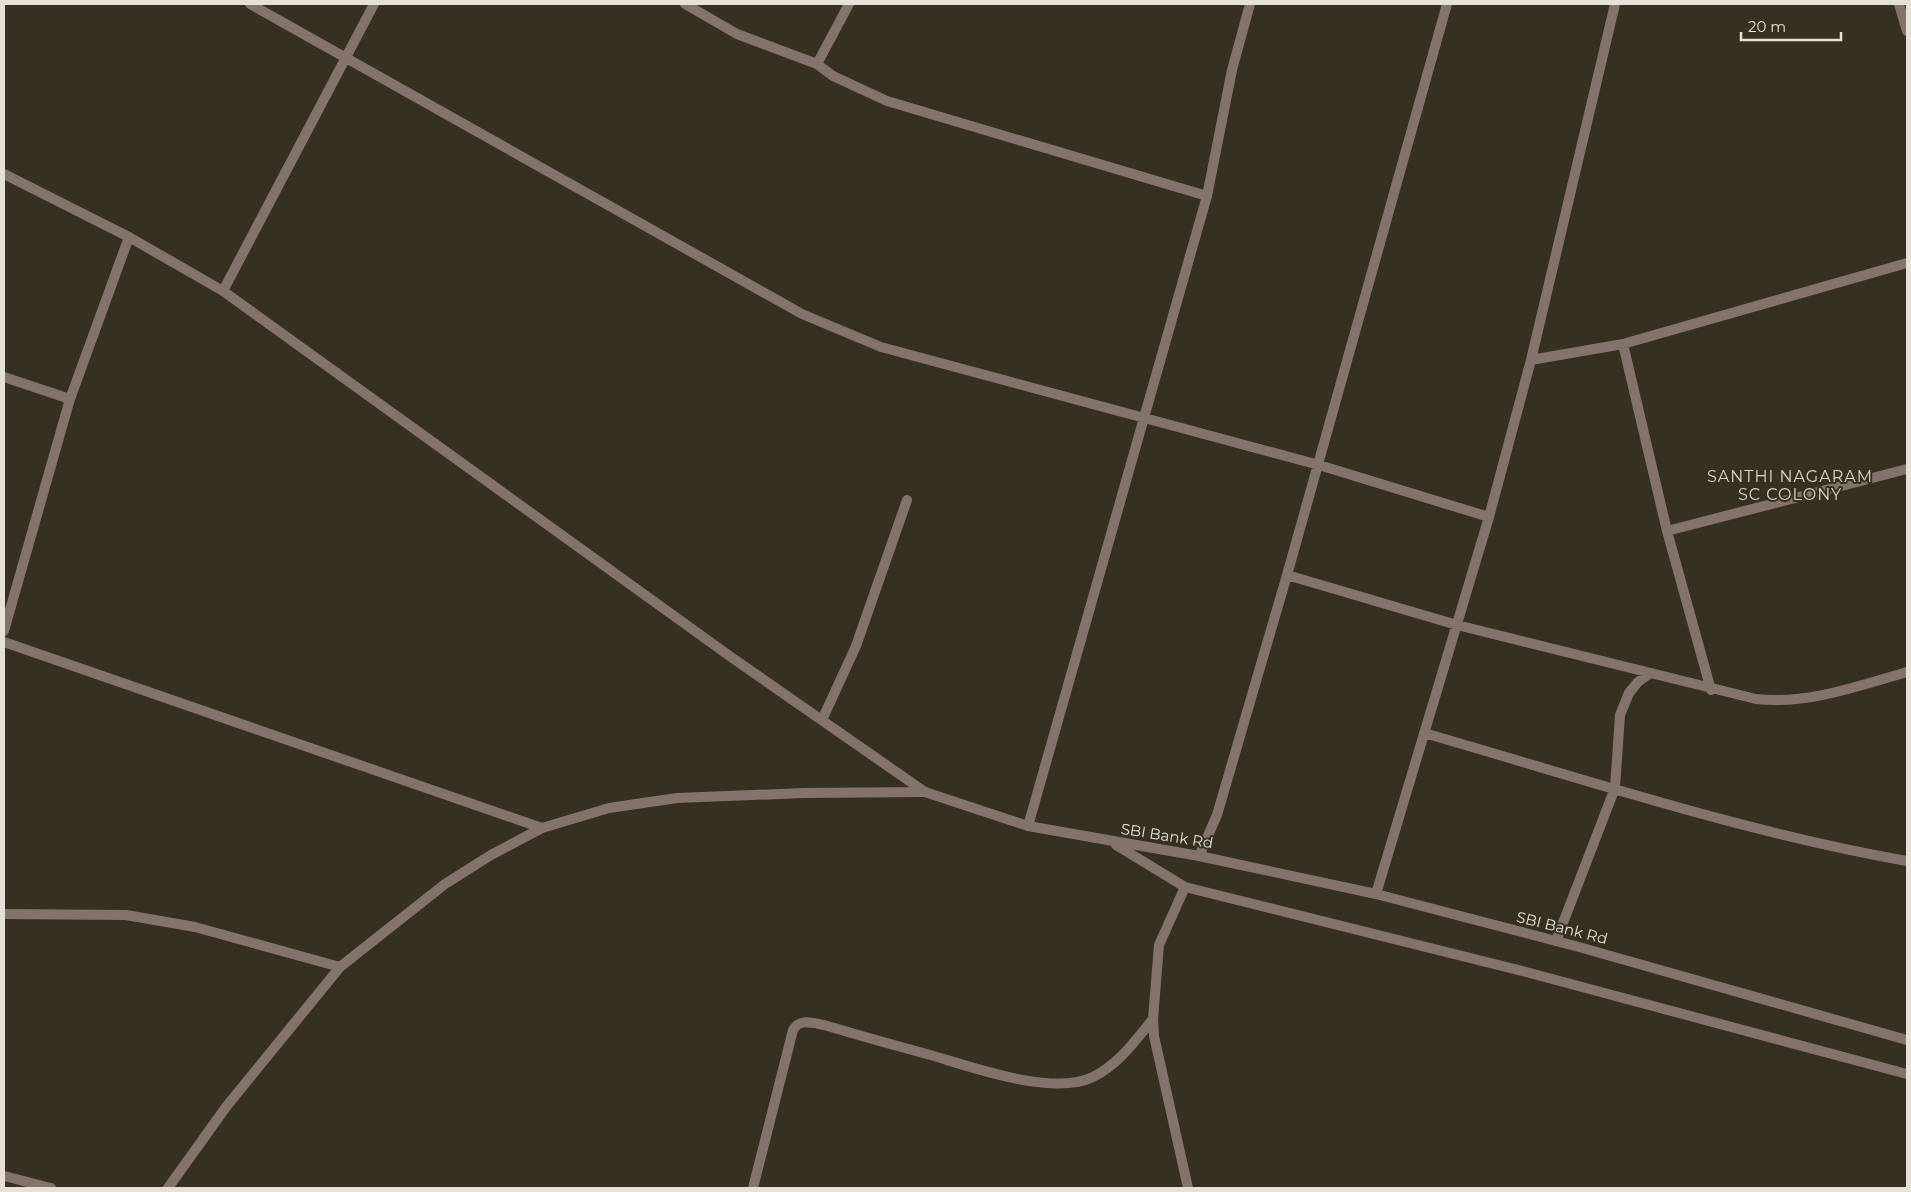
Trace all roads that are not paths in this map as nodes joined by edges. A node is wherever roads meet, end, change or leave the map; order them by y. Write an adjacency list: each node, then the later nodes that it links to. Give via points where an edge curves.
1 (250, 4): 10 (street)
2 (374, 4): 10 (street)
3 (685, 4): 11 (street, via 737,34)
4 (849, 4): 11 (street)
5 (1250, 4): 13 (street, via 1232,70)
6 (1447, 4): 22 (street)
7 (1615, 4): 18 (street)
8 (1899, 4): 9 (street)
9 (1907, 31)
10 (346, 59): 16 (street); 21 (street, via 802,314 881,348)
11 (817, 64): 13 (street, via 833,76 887,100)
12 (4, 174): 14 (street)
13 (1207, 196): 21 (street)
14 (129, 237): 16 (street); 20 (street)
15 (1907, 263): 17 (street)
16 (223, 291): 34 (street)
17 (1623, 344): 18 (street); 26 (street)
18 (1531, 360): 25 (street)
19 (4, 378): 20 (street)
20 (70, 399): 29 (street)
21 (1146, 416): 22 (street); 38 (street)
22 (1319, 465): 25 (street); 27 (street)
23 (1907, 469): 26 (street)
24 (907, 500): 34 (street, via 856,646)
25 (1489, 516): 28 (street)
26 (1667, 531): 33 (street)
27 (1287, 574): 28 (street); 41 (street, via 1218,815)
28 (1457, 625): 32 (street); 35 (street)
29 (4, 632)
30 (4, 642): 39 (street)
31 (1907, 672): 33 (street, via 1793,700 1756,699)
32 (1649, 674): 33 (street); 36 (street, via 1629,693 1620,715)
33 (1711, 690)
34 (822, 720): 37 (street)
35 (1424, 733): 36 (street); 44 (street)
36 (1615, 788): 42 (street, via 1812,842); 46 (street)
37 (925, 792): 38 (street); 39 (street, via 677,798 610,808)
38 (1028, 826): 40 (street)
39 (542, 828): 47 (street, via 445,884)
40 (1111, 842): 41 (street, SBI Bank Rd); 43 (street, SBI Bank Rd)
41 (1200, 856): 44 (street, SBI Bank Rd)
42 (1907, 861)
43 (1185, 887): 48 (street, via 1159,945); 50 (street, SBI Bank Rd, via 1526,972)
44 (1376, 894): 46 (street, SBI Bank Rd)
45 (4, 914): 47 (street, via 126,915 195,927)
46 (1556, 941): 49 (street, SBI Bank Rd)
47 (340, 967): 53 (street, via 226,1107)
48 (1153, 1019): 54 (street, via 1125,1054 1093,1077 1072,1083 1026,1080 994,1073 824,1025 803,1022 792,1030); 55 (street)
49 (1907, 1040)
50 (1907, 1074)
51 (4, 1176): 52 (street)
52 (51, 1188)
53 (168, 1188)
54 (753, 1188)
55 (1188, 1188)

